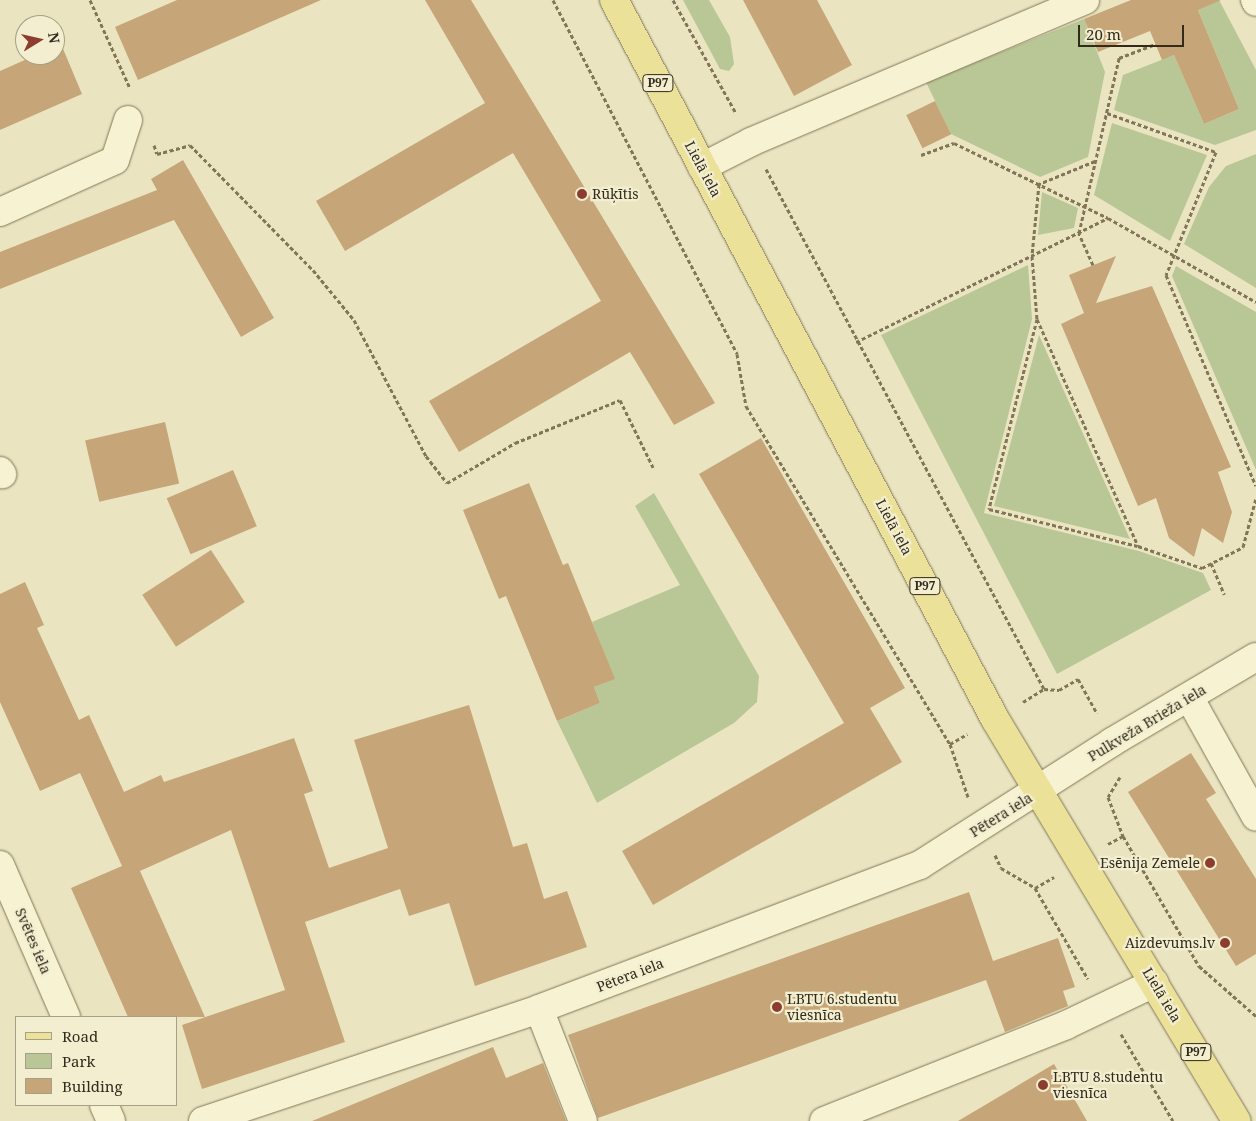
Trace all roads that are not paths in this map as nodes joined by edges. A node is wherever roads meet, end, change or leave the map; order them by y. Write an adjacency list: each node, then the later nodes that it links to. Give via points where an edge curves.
1 (614, 0): 4 (main road, Lielā iela / P97)
2 (1085, 0): 4 (street, via 752,142)
3 (128, 120): 5 (street, via 115,160)
4 (702, 167): 8 (main road, Lielā iela / P97, via 995,719)
5 (0, 212)
6 (1256, 657): 7 (street, Pulkveža Brieža iela)
7 (1189, 697): 8 (street, Pulkveža Brieža iela); 9 (street)
8 (1040, 791): 11 (main road, Lielā iela / P97); 12 (street, Pētera iela, via 920,865)
9 (1256, 817)
10 (0, 865): 13 (street, Svētes iela)
11 (1154, 983): 18 (street, via 924,1084); 19 (main road, Lielā iela / P97)
12 (539, 1009): 16 (street, Pētera iela); 17 (street)
13 (66, 1016)
14 (104, 1106): 15 (street)
15 (111, 1121)
16 (203, 1121)
17 (583, 1121)
18 (824, 1121)
19 (1237, 1121)

